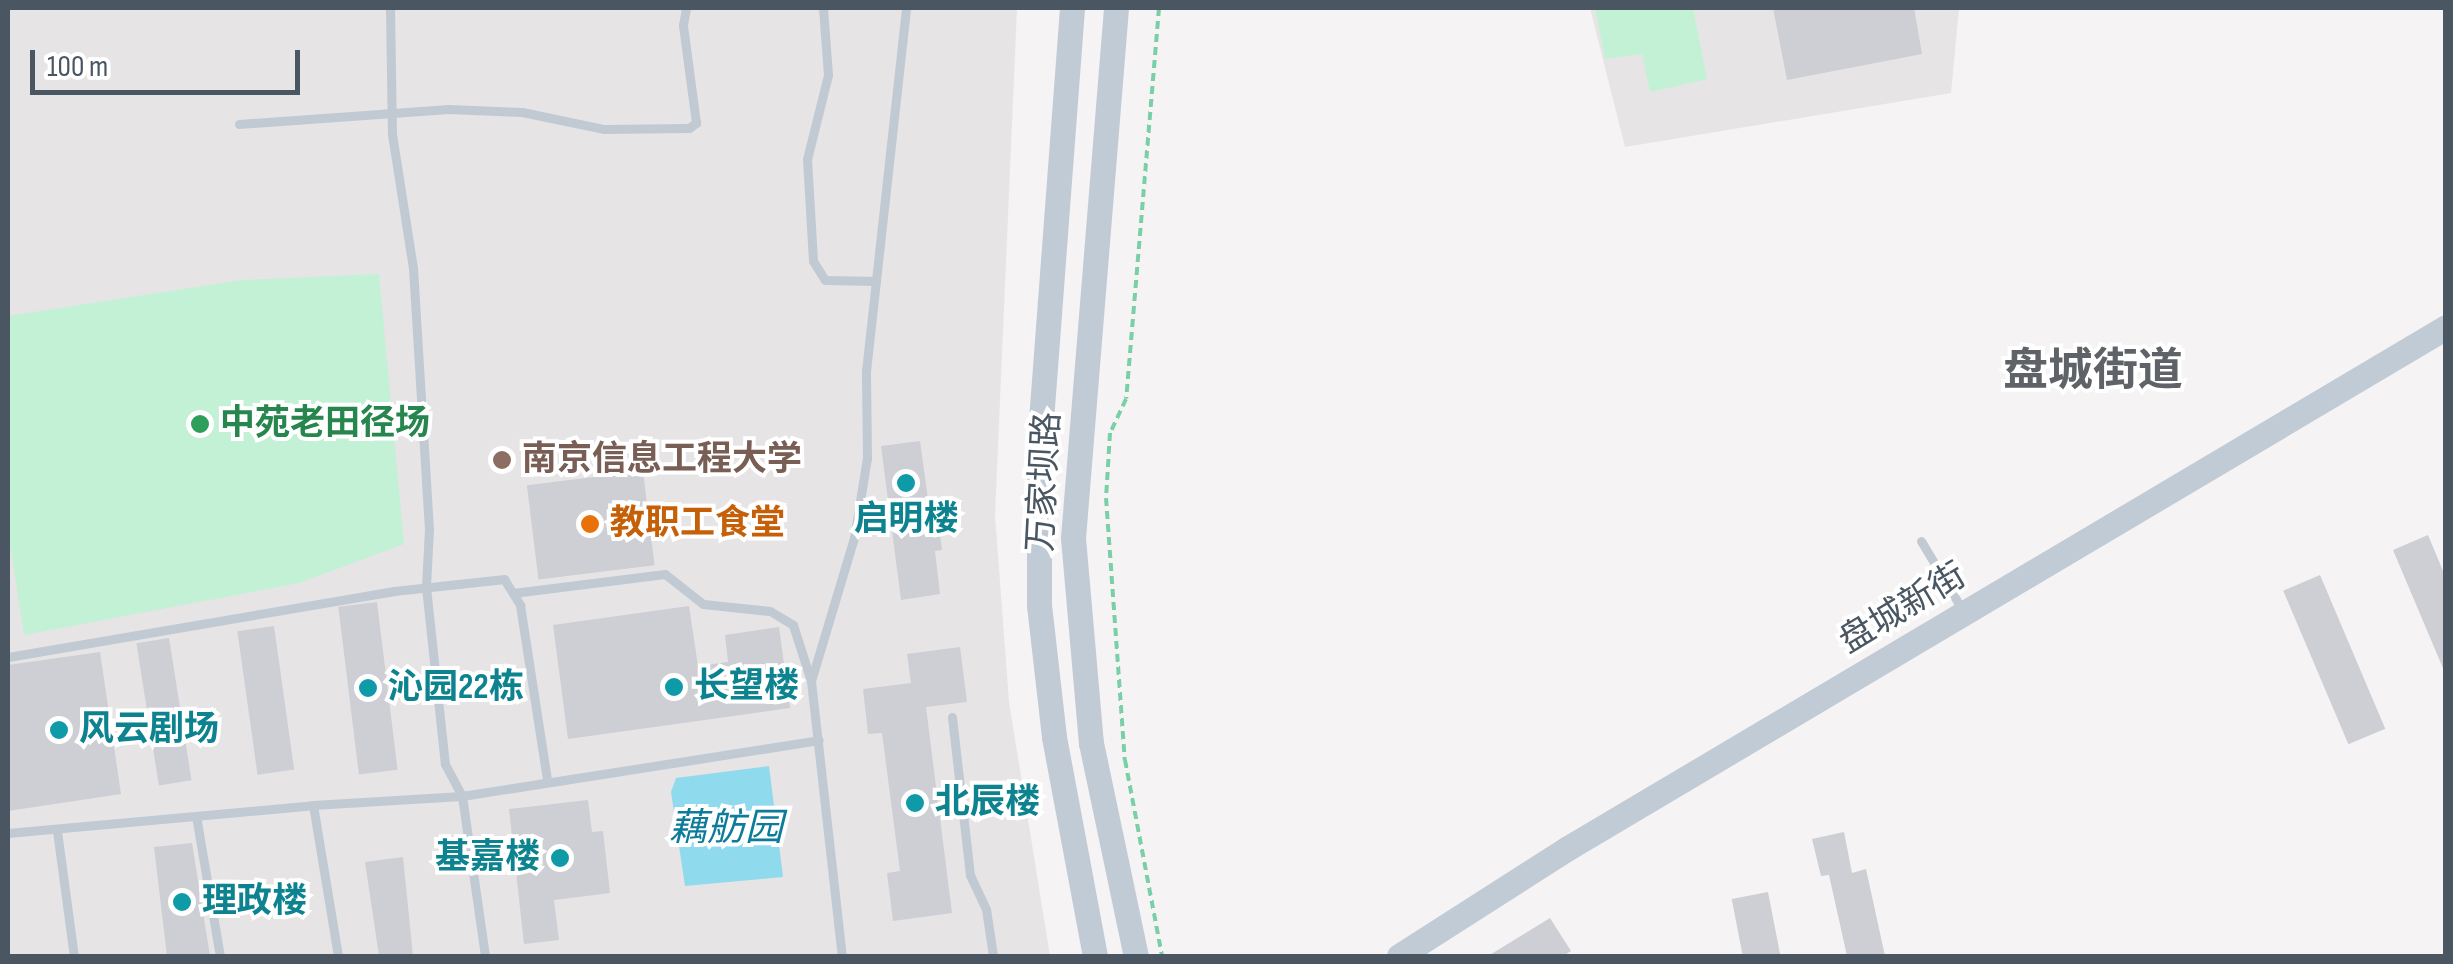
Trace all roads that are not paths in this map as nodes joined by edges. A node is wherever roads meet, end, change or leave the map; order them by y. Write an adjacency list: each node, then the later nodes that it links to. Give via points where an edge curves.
1 (390, 8): 11 (lane, via 392,134 413,268)
2 (686, 8): 7 (lane, via 682,26 696,123 688,128 604,130 522,112 448,108)
3 (822, 8): 8 (lane, via 828,75 807,159 813,261 825,280)
4 (906, 8): 8 (lane)
5 (1072, 8): 30 (main road, 万家坝路, via 1039,450 1039,605 1054,736)
6 (1116, 8): 31 (main road, 万家坝路, via 1074,538 1091,743)
7 (239, 124)
8 (876, 281): 15 (lane, via 866,371 867,458 854,538)
9 (2446, 326): 13 (main road, 盘城新街)
10 (1921, 541): 13 (lane)
11 (426, 586): 12 (lane, via 504,579); 14 (lane); 19 (lane, via 444,764)
12 (513, 592): 15 (lane, via 666,574 703,604 784,616); 18 (lane)
13 (1964, 614): 32 (main road, 盘城新街)
14 (8, 657)
15 (811, 681): 17 (lane)
16 (952, 716): 29 (lane, via 970,875 986,909)
17 (819, 740): 18 (lane); 28 (lane)
18 (547, 780): 19 (lane)
19 (462, 796): 20 (lane); 27 (lane)
20 (313, 805): 21 (lane); 26 (lane)
21 (196, 816): 22 (lane); 25 (lane)
22 (57, 831): 23 (lane); 24 (lane)
23 (8, 834)
24 (74, 956)
25 (220, 956)
26 (338, 956)
27 (485, 956)
28 (842, 956)
29 (993, 956)
30 (1095, 956)
31 (1136, 956)
32 (1399, 956)

